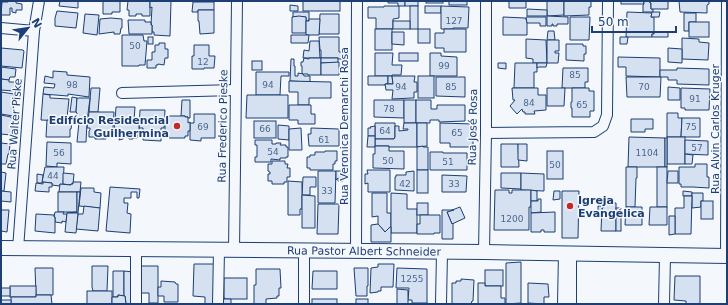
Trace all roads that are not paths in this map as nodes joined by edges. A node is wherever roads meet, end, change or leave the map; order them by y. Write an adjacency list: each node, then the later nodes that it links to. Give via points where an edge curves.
1 (39, 1): 8 (street, Rua Walter Piske)
2 (237, 1): 9 (street, Rua Frederico Pieske)
3 (357, 1): 18 (street, Rua Veronica Demarchi Rosa)
4 (486, 1): 11 (street, Rua José Rosa)
5 (608, 1): 11 (street, via 607,115 603,126 594,132)
6 (727, 2): 23 (street, Rua Alvin Carlos Kruger)
7 (1, 28): 8 (street)
8 (34, 31): 13 (street, Rua Walter Piske)
9 (236, 90): 10 (street); 16 (street, Rua Frederico Pieske)
10 (122, 93)
11 (486, 133): 20 (street, Rua José Rosa)
12 (1, 248): 13 (main road, Rua Pastor Albert Schneider)
13 (18, 249): 14 (main road, Rua Pastor Albert Schneider)
14 (136, 250): 15 (main road, Rua Pastor Albert Schneider); 24 (street)
15 (219, 250): 16 (main road, Rua Pastor Albert Schneider); 25 (street)
16 (234, 251): 17 (main road, Rua Pastor Albert Schneider)
17 (304, 251): 18 (main road, Rua Pastor Albert Schneider); 26 (street)
18 (356, 251): 19 (main road, Rua Pastor Albert Schneider)
19 (442, 252): 20 (main road, Rua Pastor Albert Schneider); 27 (street)
20 (484, 252): 21 (main road, Rua Pastor Albert Schneider)
21 (568, 254): 22 (main road, Rua Pastor Albert Schneider); 28 (street); 29 (street)
22 (665, 256): 23 (main road, Rua Pastor Albert Schneider); 30 (street)
23 (726, 256)
24 (136, 304)
25 (218, 304)
26 (304, 304)
27 (440, 304)
28 (563, 304)
29 (571, 304)
30 (664, 304)

